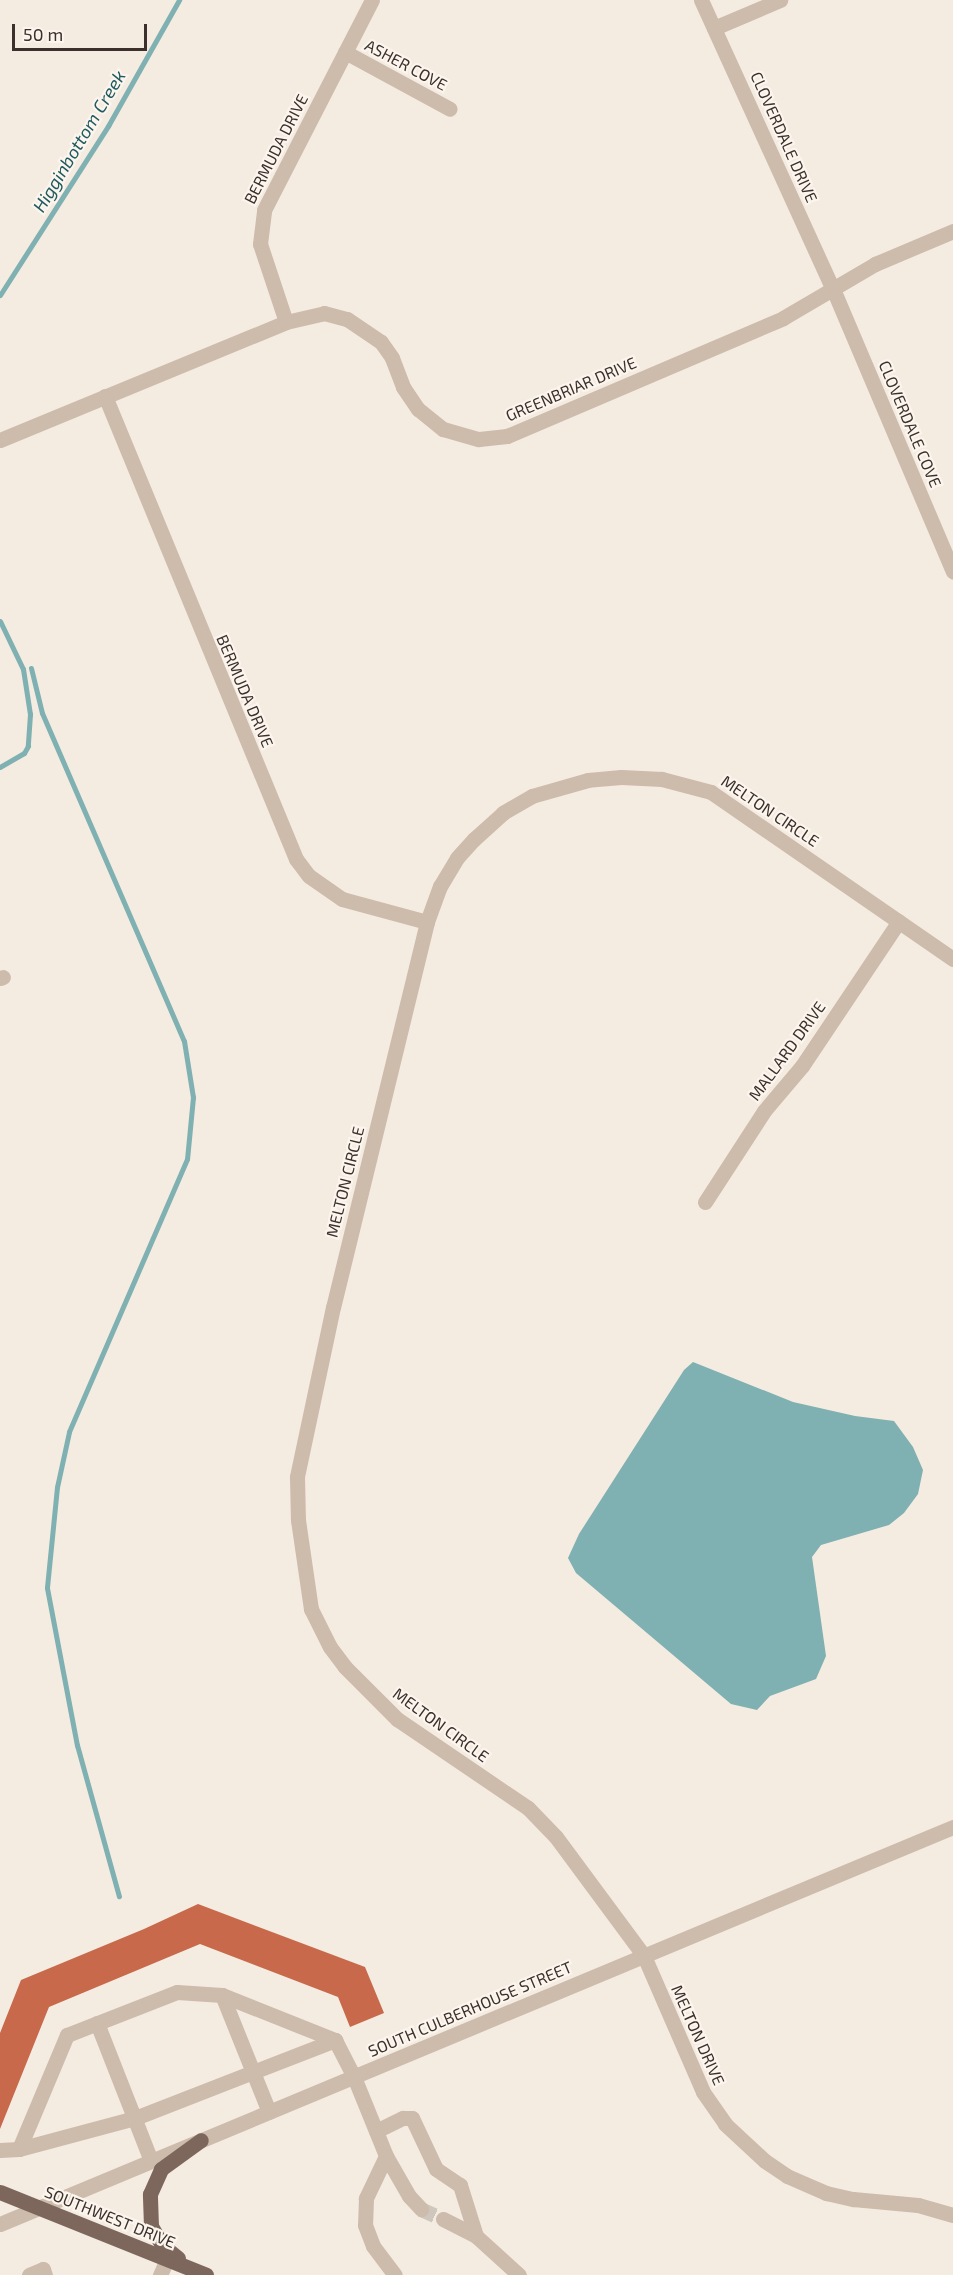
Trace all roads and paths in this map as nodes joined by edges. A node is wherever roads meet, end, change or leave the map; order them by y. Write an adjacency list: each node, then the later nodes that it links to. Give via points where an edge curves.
1 (372, 0): 5 (street, BERMUDA DRIVE)
2 (701, 0): 4 (street, CLOVERDALE DRIVE)
3 (780, 0): 4 (street)
4 (714, 28): 8 (street, CLOVERDALE DRIVE)
5 (345, 52): 6 (street, ASHER COVE); 9 (street, BERMUDA DRIVE, via 264,210 260,244)
6 (450, 109)
7 (953, 231): 8 (street, GREENBRIAR DRIVE, via 875,264)
8 (833, 289): 9 (street, GREENBRIAR DRIVE, via 783,318 523,432 491,440 454,434 418,409 381,342 357,325 324,313); 12 (street, CLOVERDALE COVE)
9 (286, 322): 10 (street, GREENBRIAR DRIVE)
10 (105, 396): 11 (street, GREENBRIAR DRIVE); 14 (street, BERMUDA DRIVE, via 296,859 309,876 342,899)
11 (0, 440)
12 (953, 572)
13 (899, 921): 14 (street, MELTON CIRCLE, via 711,792 662,779 621,777 557,788 526,799 503,813 457,858 440,886); 15 (street, MELTON CIRCLE); 16 (street, MALLARD DRIVE, via 802,1066 764,1111)
14 (428, 922): 18 (street, MELTON CIRCLE, via 301,1451 297,1520 311,1609 330,1647 397,1719 528,1808 556,1837)
15 (953, 959)
16 (705, 1202)
17 (953, 1827): 18 (street, SOUTH CULBERHOUSE STREET)
18 (644, 1956): 23 (street, SOUTH CULBERHOUSE STREET); 35 (street, MELTON DRIVE, via 703,2092 744,2144 787,2176 826,2193 918,2205)
19 (222, 1995): 20 (street, via 177,1992); 21 (street); 22 (street)
20 (97, 2023): 25 (street); 28 (street, via 67,2035)
21 (335, 2040): 22 (street); 23 (street)
22 (254, 2073): 24 (street); 25 (street)
23 (354, 2077): 24 (street, SOUTH CULBERHOUSE STREET); 26 (street)
24 (269, 2112): 27 (street, SOUTH CULBERHOUSE STREET)
25 (135, 2118): 28 (street); 31 (street)
26 (376, 2131): 30 (street); 38 (street, via 403,2118 412,2118 436,2169 460,2185)
27 (201, 2140): 31 (street, SOUTH CULBERHOUSE STREET); 40 (main road, via 161,2169 150,2194 151,2226 156,2236)
28 (19, 2148): 29 (street)
29 (0, 2150)
30 (386, 2156): 34 (street); 45 (street, via 366,2198 365,2225 373,2246)
31 (151, 2161): 33 (street, SOUTH CULBERHOUSE STREET)
32 (0, 2192): 33 (main road, SOUTHWEST DRIVE)
33 (39, 2208): 37 (street, SOUTH CULBERHOUSE STREET); 39 (main road, SOUTHWEST DRIVE)
34 (421, 2209)
35 (953, 2215)
36 (443, 2219): 38 (street)
37 (0, 2224)
38 (476, 2236): 46 (street)
39 (167, 2259): 40 (main road, SOUTHWEST DRIVE); 43 (street)
40 (190, 2268): 44 (main road, SOUTHWEST DRIVE)
41 (29, 2275): 42 (street, via 43,2269)
42 (45, 2275)
43 (160, 2275)
44 (206, 2275)
45 (395, 2275)
46 (519, 2275)

